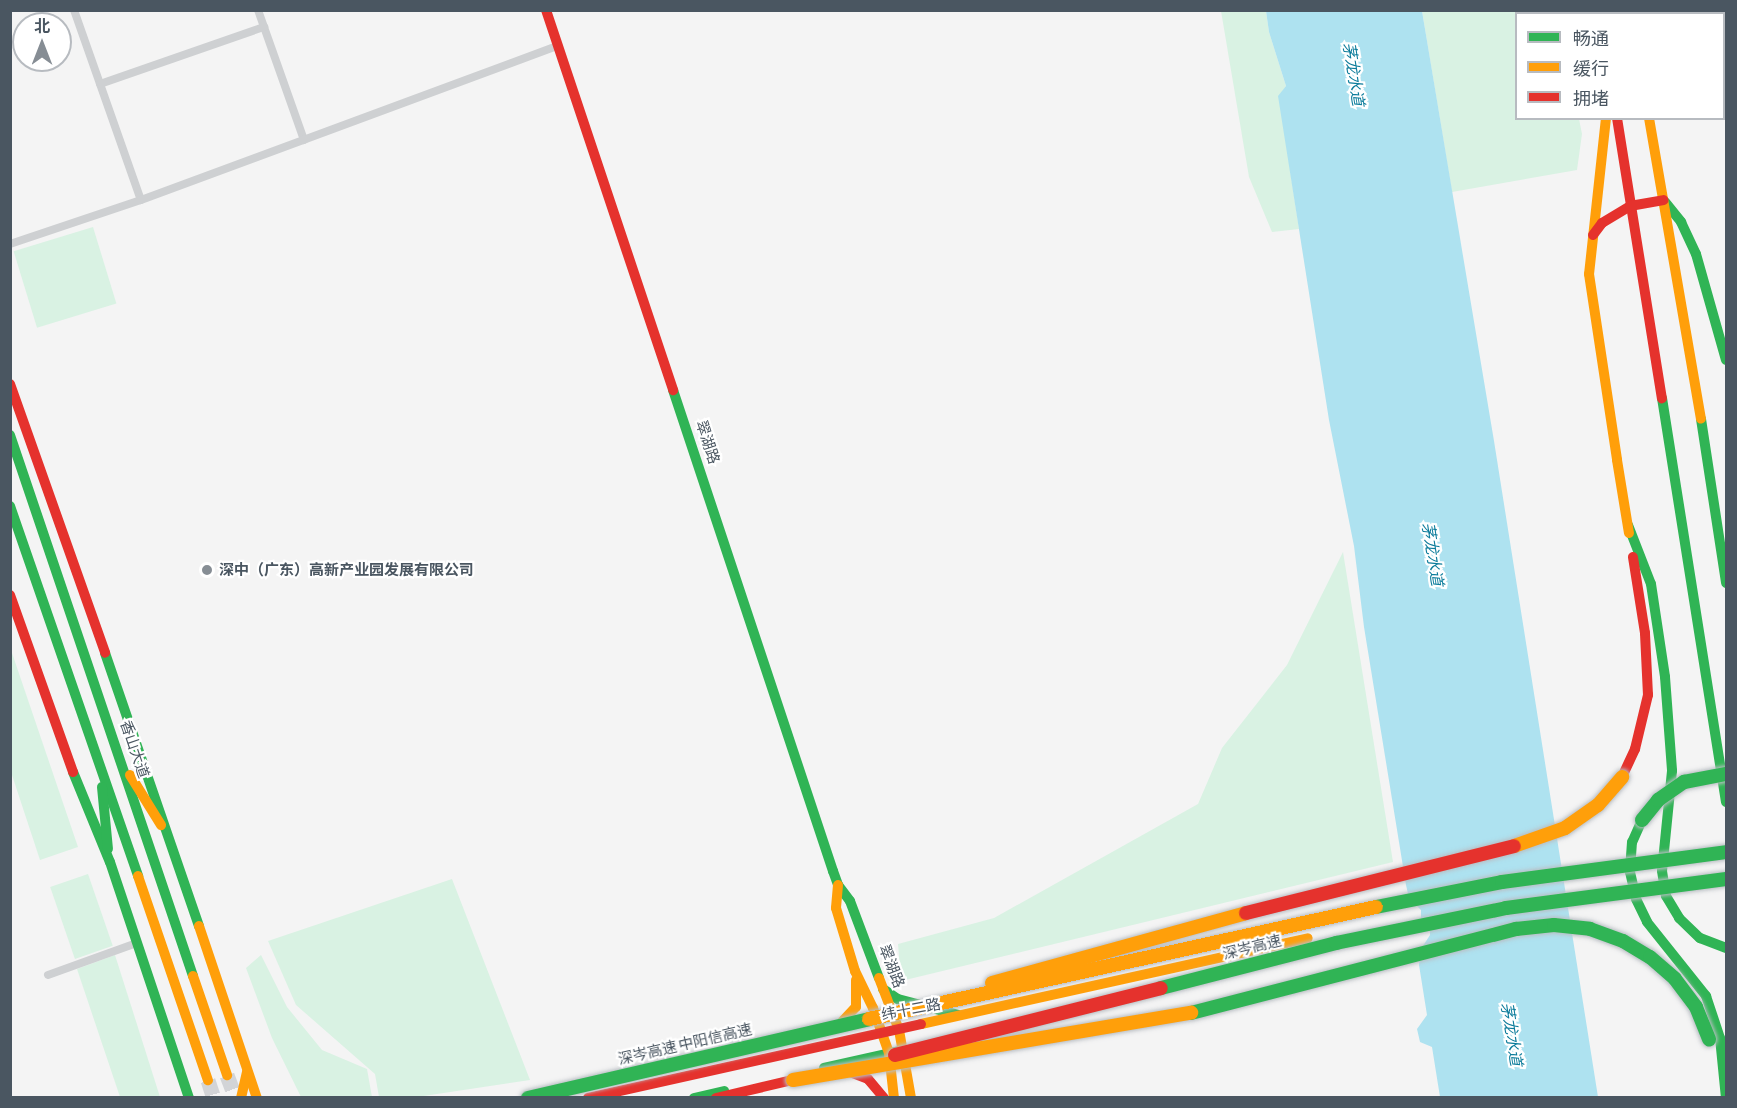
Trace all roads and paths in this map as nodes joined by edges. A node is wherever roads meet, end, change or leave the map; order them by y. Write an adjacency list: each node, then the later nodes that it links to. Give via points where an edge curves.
1 (74, 10): 6 (street)
2 (258, 10): 4 (street)
3 (546, 10): 5 (main road, 翠湖路)
4 (264, 27): 6 (street); 10 (street)
5 (558, 46): 10 (street); 32 (main road, 翠湖路)
6 (100, 84): 11 (street)
7 (1606, 120): 14 (main road)
8 (1617, 120): 13 (main road)
9 (1649, 120): 12 (main road)
10 (304, 140): 11 (street)
11 (141, 200): 15 (street)
12 (1663, 200): 13 (main road); 16 (main road, via 1681,222 1696,254); 21 (main road)
13 (1630, 206): 14 (main road, via 1602,223); 27 (main road)
14 (1591, 237): 20 (main road, via 1591,294)
15 (10, 244)
16 (1726, 360)
17 (10, 384): 28 (main road)
18 (10, 435): 24 (main road, 香山大道)
19 (10, 506): 25 (main road)
20 (1628, 525): 35 (main road, bridge, via 1656,610 1670,729 1672,771 1662,871 1666,896 1678,918 1700,938); 41 (main road, bridge, via 1645,633 1648,695 1635,749 1623,777 1598,805 1564,828 1500,850 1156,936)
21 (1726, 583)
22 (10, 595): 23 (main road)
23 (15, 620): 30 (main road)
24 (121, 760): 28 (main road); 51 (main road, 香山大道)
25 (100, 766): 30 (main road); 52 (main road)
26 (1726, 774): 45 (main road, bridge, via 1683,782 1658,800 1642,819 1632,842 1630,872 1647,922 1706,996)
27 (1726, 802)
28 (172, 844): 49 (main road)
29 (1726, 852): 41 (main road, 深岑高速, bridge, via 1502,882)
30 (110, 862): 34 (main road)
31 (1726, 879): 53 (main road, 深岑高速, bridge, via 1506,908 1336,943)
32 (838, 885): 37 (main road, 翠湖路, via 836,908); 39 (main road, 翠湖路, via 850,901)
33 (1308, 938): 36 (main road, 纬十二路)
34 (137, 943): 38 (street); 54 (main road)
35 (1726, 948)
36 (1241, 953): 40 (main road, 纬十二路); 42 (main road, via 1244,973)
37 (855, 971): 44 (main road, 翠湖路); 46 (main road, via 856,1007)
38 (48, 975)
39 (883, 989): 40 (main road, via 898,999); 43 (main road, 翠湖路)
40 (961, 1016): 43 (main road, 纬十二路)
41 (849, 1023): 57 (main road, 深岑高速 中阳信高速, bridge)
42 (1004, 1027): 47 (main road); 63 (main road, via 923,1060 912,1073)
43 (899, 1030): 44 (main road, 纬十二路); 47 (main road, 翠湖路)
44 (882, 1032): 46 (main road, 纬十二路); 48 (main road, 翠湖路)
45 (1714, 1038): 53 (main road, bridge, via 1675,979 1650,957 1623,941 1590,929 1554,925 1516,929 1187,1014); 64 (main road)
46 (812, 1047): 58 (main road, 纬十二路)
47 (904, 1050): 48 (main road); 63 (main road, 翠湖路)
48 (889, 1053): 50 (main road); 62 (main road, 翠湖路)
49 (248, 1067): 55 (main road); 56 (main road)
50 (829, 1067): 59 (main road); 61 (main road, via 868,1078)
51 (227, 1075)
52 (208, 1080)
53 (793, 1080): 60 (main road)
54 (189, 1094)
55 (241, 1098)
56 (257, 1098)
57 (528, 1098)
58 (588, 1098)
59 (694, 1098)
60 (716, 1098)
61 (884, 1098)
62 (894, 1098)
63 (912, 1098)
64 (1726, 1098)

